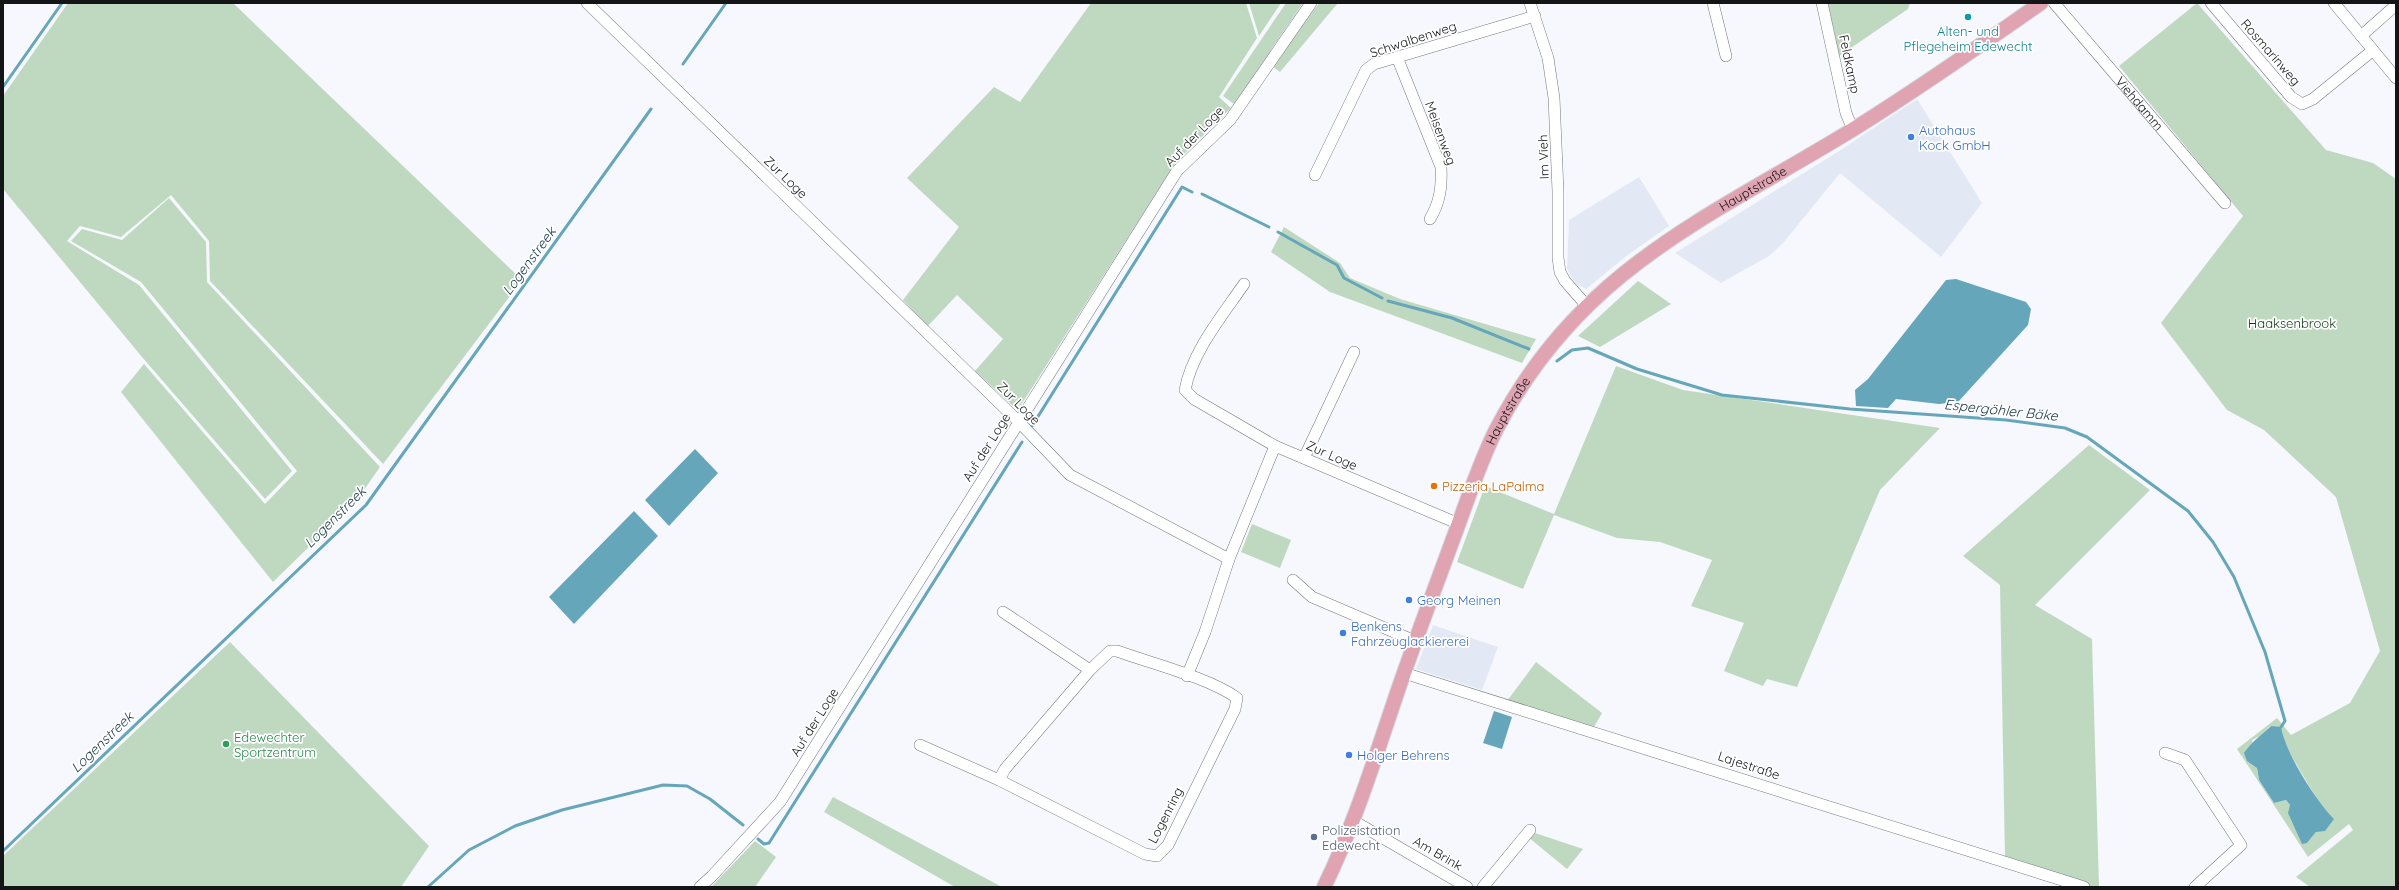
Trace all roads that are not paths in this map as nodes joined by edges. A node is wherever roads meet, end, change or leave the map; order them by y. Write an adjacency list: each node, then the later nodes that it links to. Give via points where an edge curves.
1 (587, 3): 24 (street, Zur Loge)
2 (1311, 3): 24 (street, Auf der Loge, via 1230,120 1177,171)
3 (1530, 3): 11 (street, Im Vieh)
4 (1713, 3): 14 (street)
5 (1822, 3): 17 (street, Feldkamp, via 1846,113)
6 (2041, 3): 17 (main road, Hauptstraße)
7 (2054, 3): 19 (street, Viehdamm)
8 (2211, 3): 13 (street, Rosmarinweg, via 2291,97 2302,104 2313,99)
9 (2334, 3): 12 (street)
10 (2396, 5): 12 (street)
11 (1535, 16): 15 (street, Schwalbenweg); 22 (street, Im Vieh, via 1548,58 1554,98 1559,265 1565,281)
12 (2361, 36): 13 (street)
13 (2372, 51): 16 (street)
14 (1726, 56)
15 (1397, 57): 18 (street, Schwalbenweg, via 1374,64 1366,70); 20 (street, Meisenweg, via 1441,167 1442,183 1438,205)
16 (2396, 78)
17 (1853, 130): 22 (main road, Hauptstraße, via 1666,241 1628,268)
18 (1315, 175)
19 (2225, 203)
20 (1430, 219)
21 (1244, 284): 25 (street, Zur Loge, via 1214,328 1188,375 1185,390 1194,399)
22 (1586, 305): 27 (main road, Hauptstraße, via 1539,360 1509,407 1487,449)
23 (1354, 352): 26 (street)
24 (1019, 422): 28 (street, Zur Loge, via 1070,475); 40 (street, Auf der Loge, via 780,802)
25 (1275, 446): 26 (street, Zur Loge); 28 (street)
26 (1304, 458): 27 (street, Zur Loge)
27 (1459, 524): 31 (main road, Hauptstraße)
28 (1229, 559): 34 (street, via 1206,632)
29 (1293, 580): 31 (street, via 1312,598)
30 (1003, 612): 32 (street)
31 (1415, 641): 33 (main road, Hauptstraße)
32 (1090, 670): 34 (street, Logenring, via 1110,651 1117,651); 37 (street, Logenring, via 1005,769)
33 (1404, 673): 38 (main road, Hauptstraße); 44 (street, Lajestraße)
34 (1187, 676): 37 (street, Logenring, via 1237,698 1235,708 1168,844 1158,856 1145,854)
35 (920, 745): 37 (street, Logenring)
36 (2165, 753): 45 (street, via 2185,760 2241,845)
37 (999, 780)
38 (1352, 820): 41 (main road, Hauptstraße); 42 (street, Am Brink)
39 (1530, 830): 43 (street)
40 (700, 887)
41 (1324, 887)
42 (1467, 887)
43 (1483, 887)
44 (2084, 887)
45 (2195, 887)

